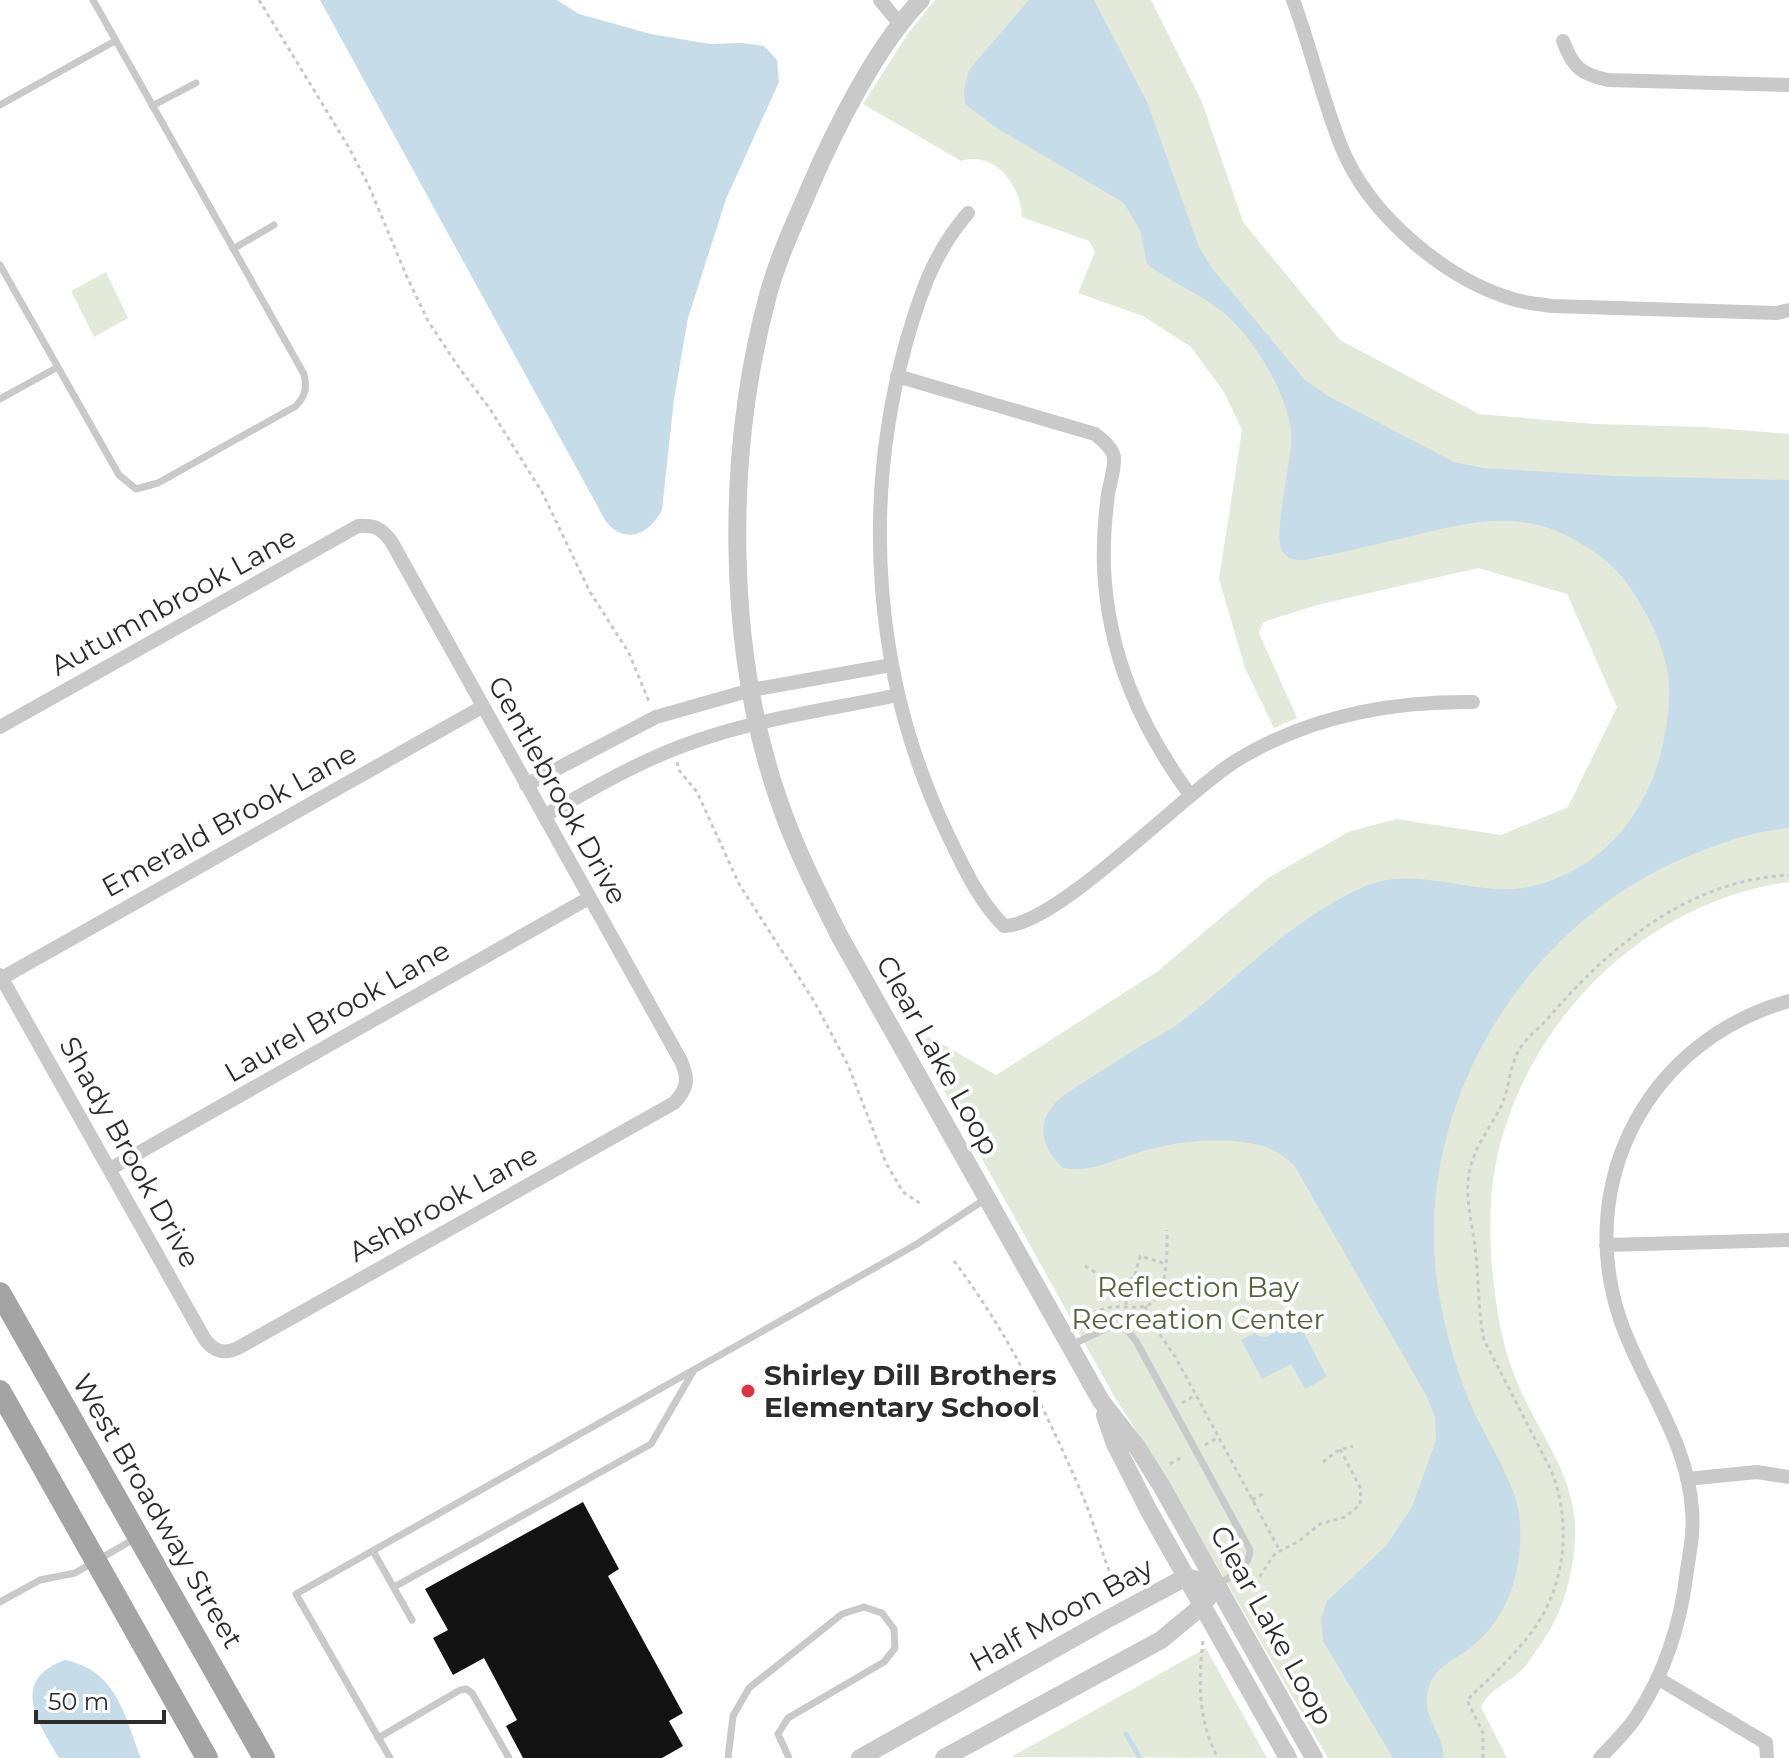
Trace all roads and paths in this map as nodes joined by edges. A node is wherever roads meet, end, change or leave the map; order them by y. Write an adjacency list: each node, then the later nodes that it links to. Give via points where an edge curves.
1 (93, 0): 7 (lane)
2 (259, 0): 26 (path, via 348,146 428,321 542,492 590,592 629,653)
3 (880, 0): 6 (street)
4 (921, 0): 6 (street)
5 (1293, 0): 17 (street, via 1357,177 1406,235 1457,273 1515,300 1552,306)
6 (899, 23): 23 (street, Clear Lake Loop, via 825,153 769,293 738,462 740,604)
7 (115, 41): 11 (lane); 12 (lane)
8 (1563, 41): 10 (street, via 1572,63 1589,76 1608,80)
9 (196, 83): 12 (lane)
10 (1789, 85)
11 (0, 105)
12 (152, 106): 15 (lane)
13 (968, 213): 19 (street, via 936,259)
14 (274, 225): 15 (lane)
15 (233, 249): 18 (lane, via 304,374 307,388 296,406 158,483 136,489 119,475)
16 (0, 265): 18 (lane)
17 (1789, 310)
18 (58, 367): 20 (lane)
19 (897, 376): 22 (street, via 880,492 882,598); 32 (street, via 1095,434 1108,445 1114,457 1105,516 1108,615 1141,718)
20 (0, 399)
21 (372, 525): 27 (street, Gentlebrook Drive, via 391,541); 29 (street, Autumnbrook Lane, via 358,526)
22 (891, 665): 23 (street); 24 (street)
23 (751, 690): 28 (street, Clear Lake Loop); 31 (street, via 656,717)
24 (898, 695): 28 (street); 32 (street, via 939,816 964,868 1004,926 1018,926 1064,900)
25 (1473, 702): 32 (street, via 1428,701 1339,717 1261,747)
26 (650, 705)
27 (482, 707): 31 (street, Gentlebrook Drive); 36 (street, Emerald Brook Lane)
28 (759, 723): 33 (street, via 699,740 614,776); 40 (street, Clear Lake Loop, via 777,796 804,864)
29 (0, 727)
30 (679, 770): 41 (path, via 697,792 739,884 848,1065 886,1163 903,1192)
31 (526, 785): 33 (street, Gentlebrook Drive)
32 (1190, 795)
33 (544, 816): 35 (street, Gentlebrook Drive)
34 (1789, 875): 91 (path, via 1722,887 1618,946 1521,1047 1504,1099 1473,1158 1468,1203 1484,1340 1551,1470 1564,1524 1556,1588 1541,1619 1467,1700 1483,1733)
35 (589, 898): 38 (street, Gentlebrook Drive, via 681,1061); 39 (street, Laurel Brook Lane)
36 (1, 976): 39 (street, Shady Brook Drive)
37 (1789, 1001): 44 (street, via 1706,1039 1660,1084 1617,1161)
38 (686, 1087): 54 (street, Ashbrook Lane, via 674,1103 238,1348)
39 (110, 1169): 54 (street, Shady Brook Drive, via 204,1338)
40 (986, 1198): 53 (street, Clear Lake Loop); 55 (lane, via 917,1244)
41 (921, 1204)
42 (1167, 1230): 46 (path)
43 (1789, 1240): 44 (street)
44 (1606, 1245): 62 (street, via 1608,1280 1621,1322 1677,1443)
45 (954, 1261): 72 (path, via 1013,1349 1092,1520)
46 (1167, 1264): 48 (path, via 1140,1256 1134,1278); 51 (path, via 1158,1293)
47 (1085, 1266): 48 (path)
48 (1115, 1281): 50 (path)
49 (0, 1293): 65 (main road, West Broadway Street)
50 (1126, 1306): 51 (path); 52 (path)
51 (1145, 1306): 64 (path)
52 (1078, 1319)
53 (1069, 1346): 57 (street, Clear Lake Loop); 70 (lane, via 1114,1325 1136,1341 1250,1550 1244,1567)
54 (218, 1351)
55 (696, 1368): 66 (lane); 71 (lane, via 651,1444)
56 (0, 1391): 68 (main road)
57 (1101, 1401): 69 (street, Clear Lake Loop, via 1115,1444); 70 (street, Clear Lake Loop, via 1137,1447)
58 (1353, 1446): 59 (path)
59 (1340, 1449): 60 (path); 67 (path, via 1361,1489 1360,1505)
60 (1323, 1462)
61 (1789, 1477): 62 (street, via 1757,1472)
62 (1687, 1479): 78 (street, via 1692,1537 1682,1612)
63 (1266, 1492): 64 (path)
64 (1252, 1500): 67 (path)
65 (138, 1537): 68 (lane); 81 (main road, West Broadway Street)
66 (373, 1551): 71 (lane); 79 (lane, via 296,1594)
67 (1280, 1551): 73 (path)
68 (96, 1561): 74 (lane, via 75,1573 40,1580); 80 (main road)
69 (1186, 1577): 70 (street, Half Moon Bay); 75 (street, Clear Lake Loop); 86 (street, Half Moon Bay)
70 (1217, 1585): 75 (street); 90 (street, Clear Lake Loop)
71 (394, 1587): 76 (lane)
72 (1119, 1592)
73 (1238, 1592)
74 (0, 1602)
75 (1202, 1606): 87 (street, via 1161,1640); 89 (street, Clear Lake Loop)
76 (412, 1620)
77 (1203, 1638): 88 (path, via 1199,1684 1204,1727)
78 (1659, 1679): 92 (street, via 1634,1720); 93 (street, via 1766,1743)
79 (378, 1738): 82 (lane); 83 (lane, via 466,1689)
80 (207, 1758)
81 (264, 1758)
82 (390, 1758)
83 (509, 1758)
84 (728, 1758): 85 (lane, via 733,1716 749,1688 842,1614 864,1607 882,1613 894,1629 895,1648 884,1662 788,1718 778,1734)
85 (789, 1758)
86 (860, 1758)
87 (944, 1758)
88 (1218, 1758)
89 (1288, 1758)
90 (1314, 1758)
91 (1483, 1758)
92 (1600, 1758)
93 (1767, 1758)

